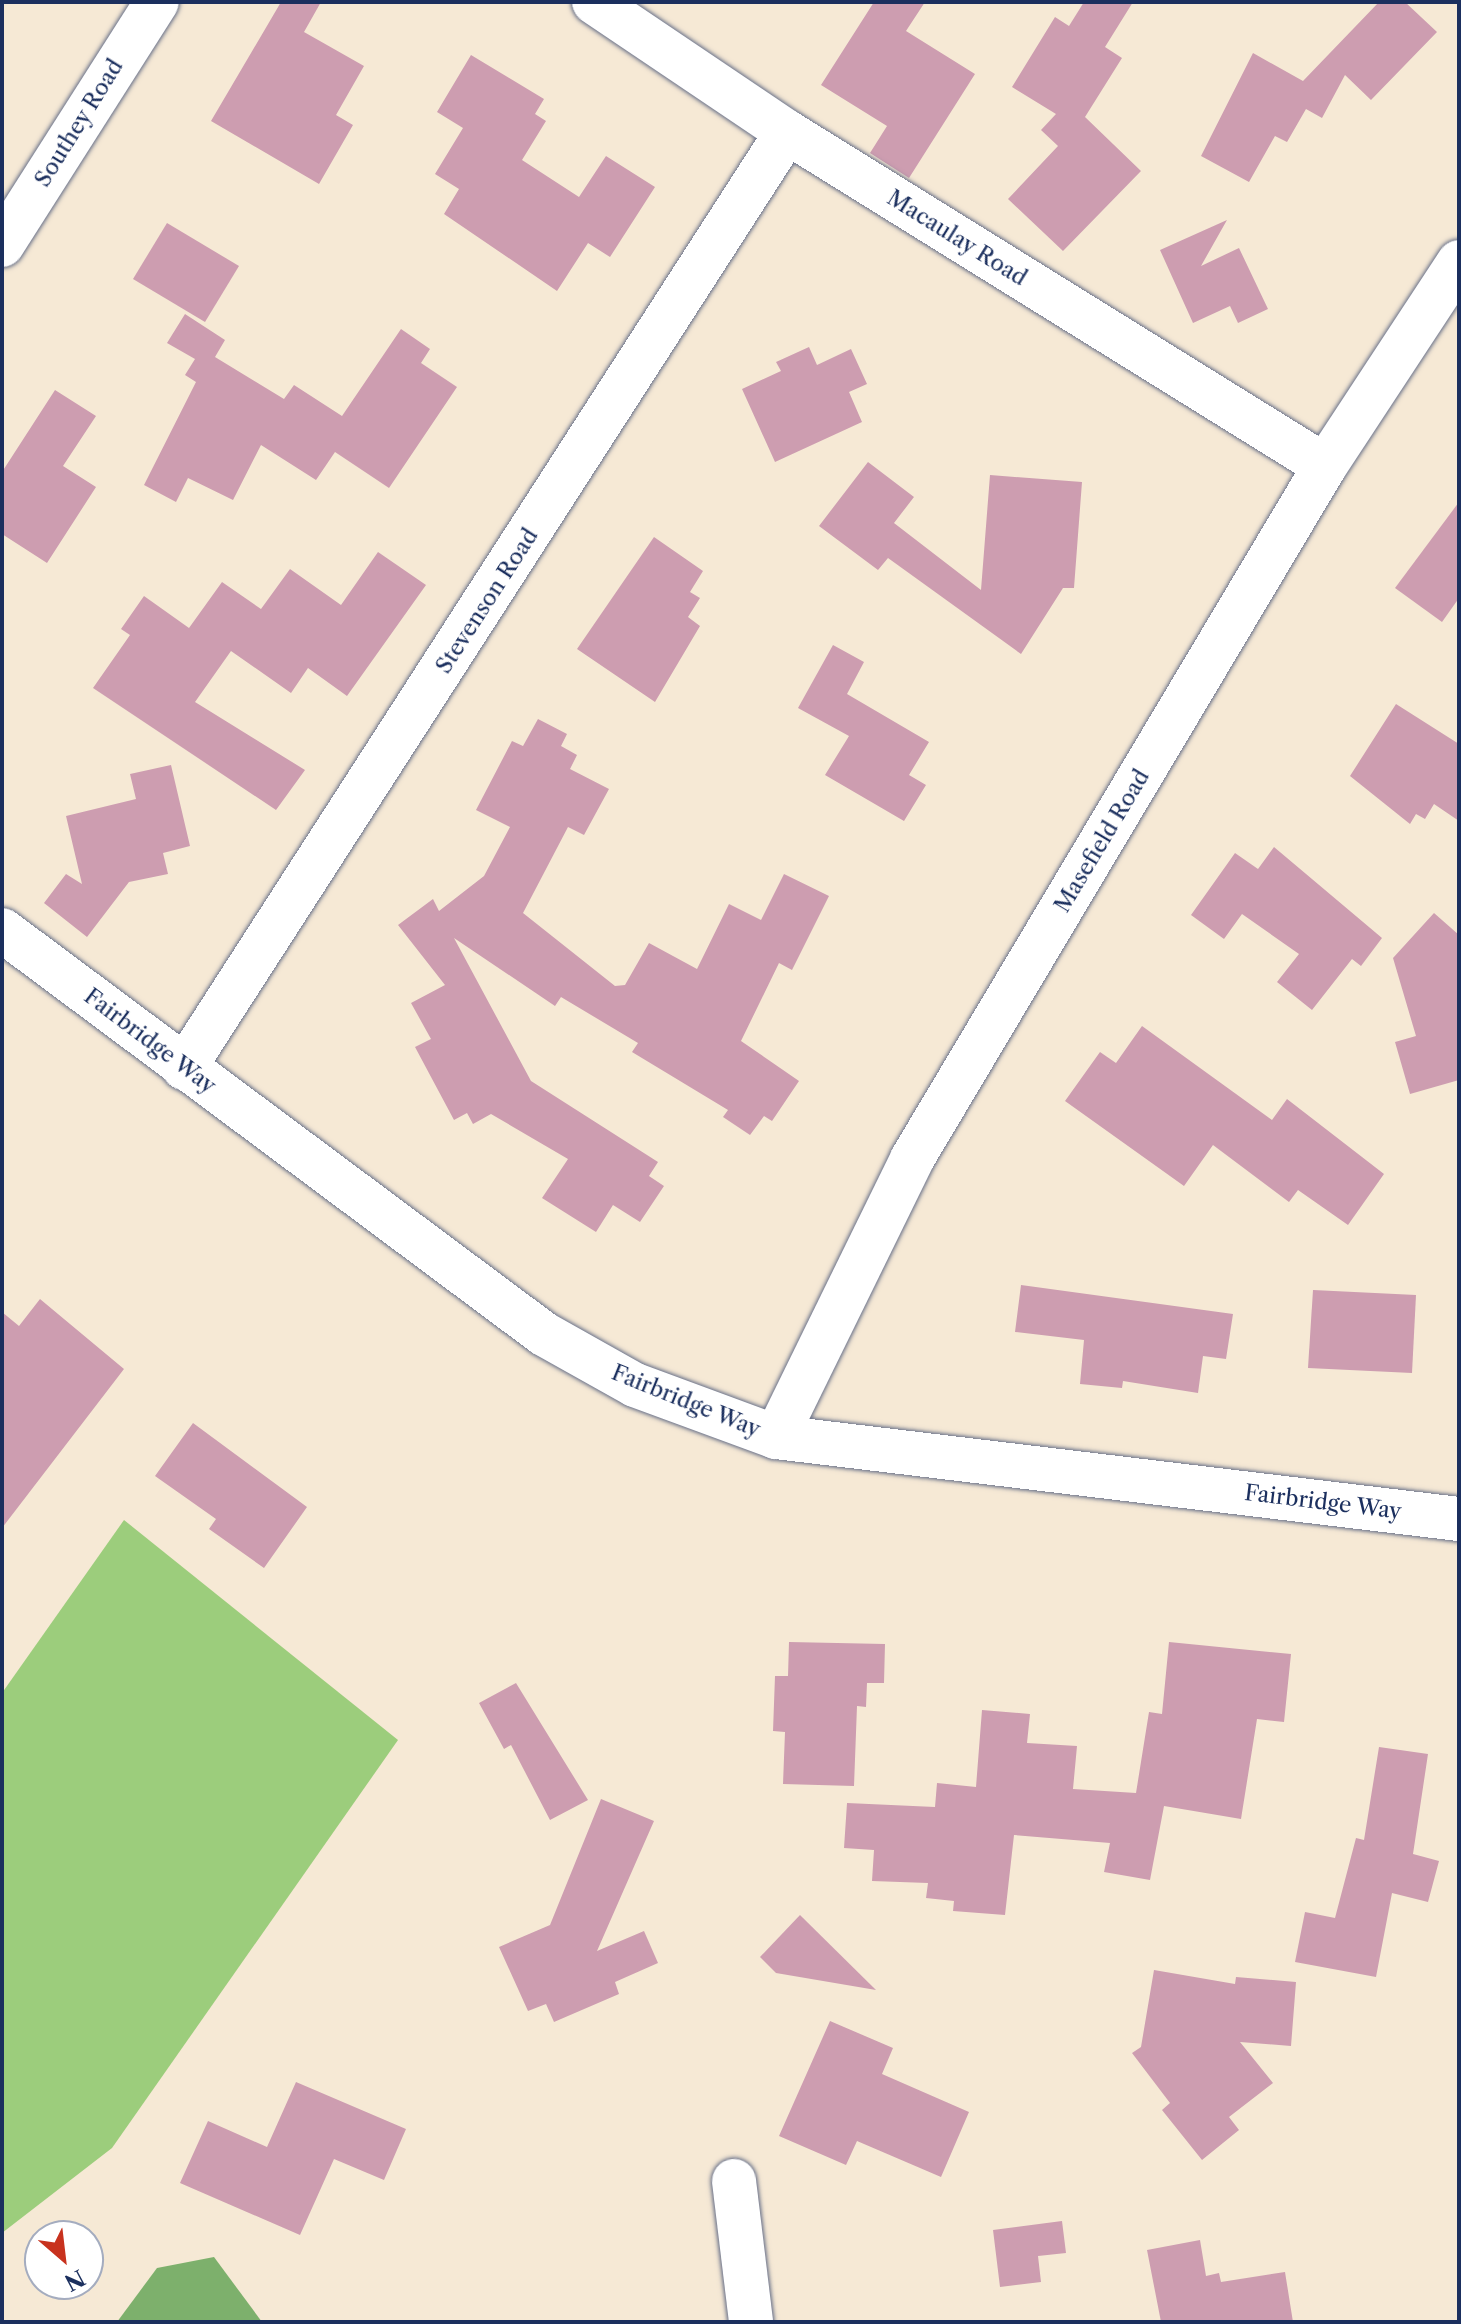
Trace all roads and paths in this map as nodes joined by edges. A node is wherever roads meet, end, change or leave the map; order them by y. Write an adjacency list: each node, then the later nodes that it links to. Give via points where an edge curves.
1 (157, 2): 4 (street, Southey Road)
2 (594, 2): 3 (street, Macaulay Road)
3 (787, 132): 6 (street, Macaulay Road); 8 (street, Stevenson Road)
4 (2, 245)
5 (1459, 262): 6 (street, Masefield Road)
6 (1325, 466): 9 (street, Masefield Road, via 912,1159)
7 (2, 930): 8 (street, Fairbridge Way)
8 (184, 1068): 9 (street, Fairbridge Way, via 544,1334 635,1385)
9 (776, 1437): 10 (street, Fairbridge Way)
10 (1459, 1519)
11 (734, 2181): 12 (street)
12 (751, 2322)

